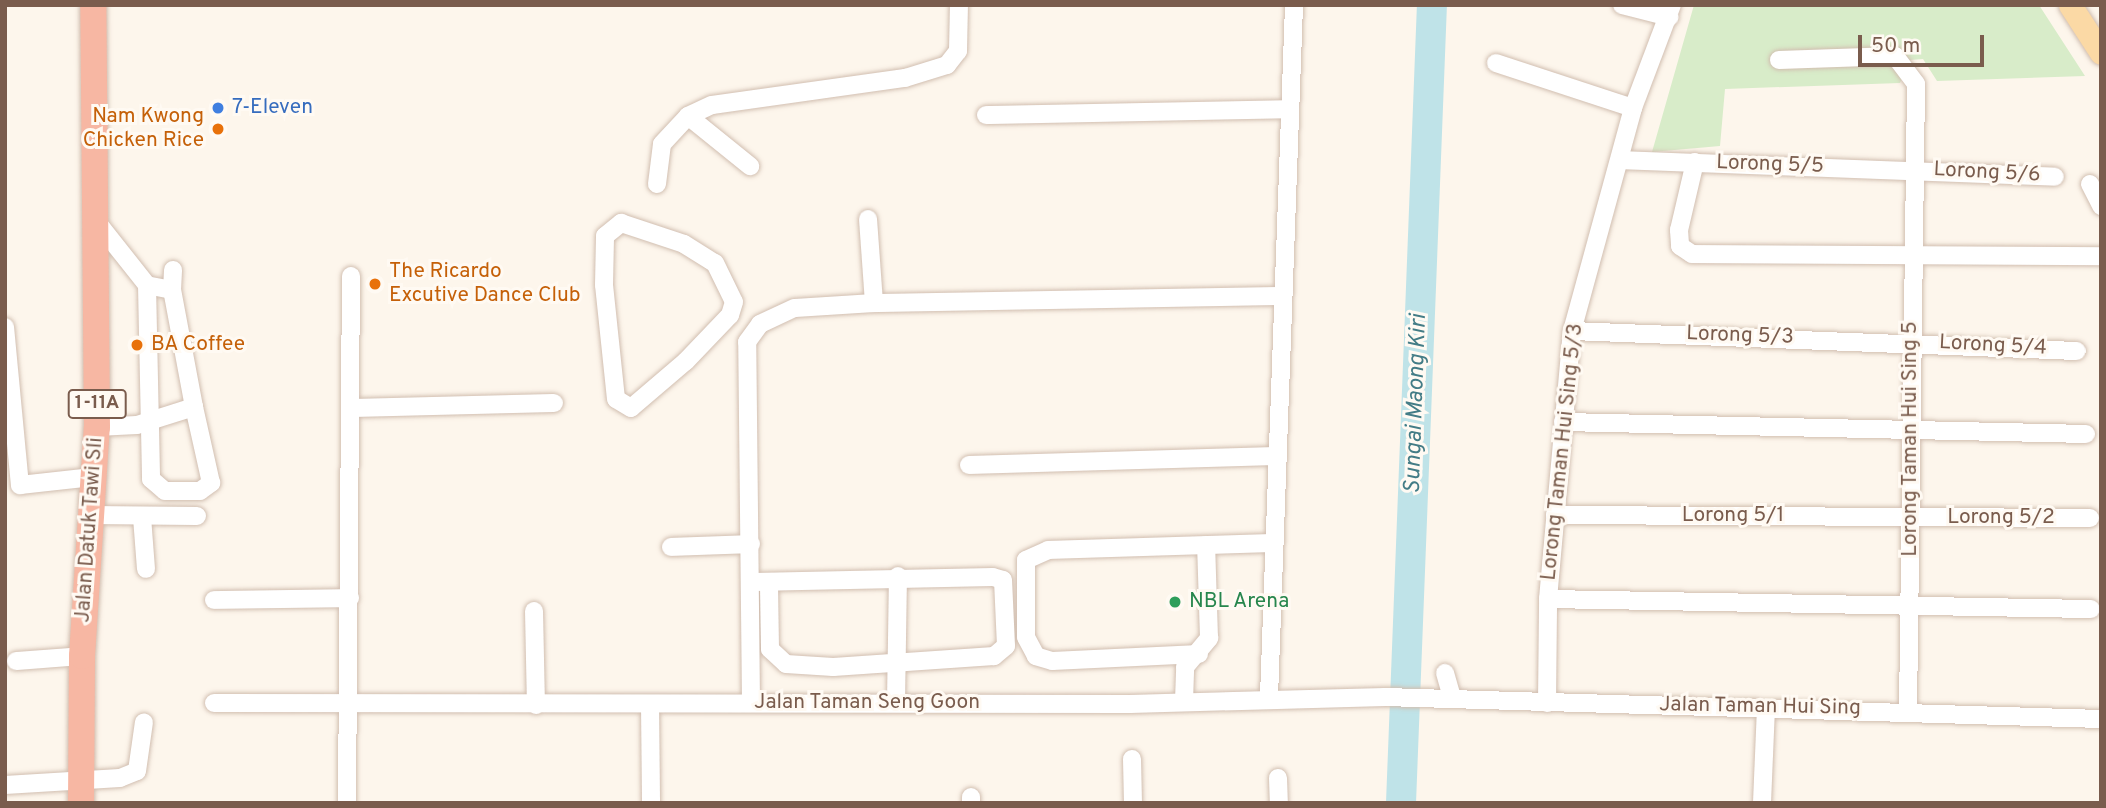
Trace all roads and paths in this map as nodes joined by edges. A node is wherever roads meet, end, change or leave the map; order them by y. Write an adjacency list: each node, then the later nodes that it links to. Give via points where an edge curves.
1 (93, 5): 23 (highway, Jalan Datuk Tawi Sli / 1-11A)
2 (959, 5): 12 (street, via 958,51 931,71 712,105)
3 (1294, 5): 11 (street)
4 (1622, 5): 6 (street)
5 (2070, 5): 7 (main road)
6 (1670, 11): 10 (street, Lorong Taman Hui Sing 5/3)
7 (2101, 53)
8 (1779, 60): 17 (street, Lorong Taman Hui Sing 5, via 1895,56 1904,63 1916,84)
9 (1496, 62): 10 (street)
10 (1633, 108): 14 (street, Lorong Taman Hui Sing 5/3)
11 (1290, 109): 13 (street); 30 (street)
12 (688, 116): 16 (street); 19 (street, via 663,144)
13 (986, 116)
14 (1621, 160): 15 (street, Lorong 5/5); 35 (street, Lorong Taman Hui Sing 5/3)
15 (1695, 162): 17 (street, Lorong 5/5); 24 (street, via 1679,230 1680,246 1692,254)
16 (751, 166)
17 (1919, 170): 18 (street, Lorong 5/6); 24 (street, Lorong Taman Hui Sing 5)
18 (2055, 177)
19 (657, 184)
20 (2091, 184): 21 (street)
21 (2101, 206)
22 (869, 219): 31 (street)
23 (97, 222): 28 (street); 43 (highway, Jalan Datuk Tawi Sli / 1-11A)
24 (1914, 255): 25 (street); 36 (street, Lorong Taman Hui Sing 5)
25 (2101, 256)
26 (173, 270): 29 (street)
27 (351, 276): 40 (street)
28 (147, 285): 29 (street); 41 (street)
29 (172, 290): 39 (street)
30 (1283, 296): 31 (street); 46 (street)
31 (874, 303): 33 (street, via 795,308)
32 (730, 315): 32 (street, via 653,391 631,408 622,406 605,315 605,236 621,223 634,225 715,263 733,295); 33 (street)
33 (760, 324): 57 (street, via 747,342)
34 (5, 327): 49 (street)
35 (1572, 331): 36 (street, Lorong 5/3); 42 (street, Lorong Taman Hui Sing 5/3)
36 (1908, 342): 37 (street, Lorong 5/4); 44 (street, Lorong Taman Hui Sing 5)
37 (2077, 351)
38 (554, 403): 40 (street)
39 (194, 407): 41 (street); 41 (street, via 213,476 200,491 153,486)
40 (352, 408): 63 (street)
41 (152, 421): 43 (street)
42 (1563, 422): 44 (street); 51 (street, Lorong Taman Hui Sing 5/3)
43 (97, 427): 48 (highway, Jalan Datuk Tawi Sli / 1-11A)
44 (1910, 427): 45 (street); 54 (street, Lorong Taman Hui Sing 5)
45 (2086, 434)
46 (1275, 456): 47 (street); 56 (street)
47 (969, 465)
48 (93, 477): 49 (street); 50 (highway, Jalan Datuk Tawi Sli / 1-11A)
49 (13, 485)
50 (90, 515): 53 (street); 70 (highway, Jalan Datuk Tawi Sli / 1-11A)
51 (1555, 515): 54 (street, Lorong 5/1); 64 (street, Lorong Taman Hui Sing 5/3)
52 (197, 516): 53 (street)
53 (142, 517): 60 (street)
54 (1912, 517): 55 (street, Lorong 5/2); 66 (street, Lorong Taman Hui Sing 5)
55 (2090, 518)
56 (1270, 543): 58 (street); 74 (street)
57 (751, 544): 59 (street); 62 (street)
58 (1206, 545): 69 (street, via 1209,638); 69 (street, via 1048,550 1027,560 1026,637 1036,656 1052,661)
59 (671, 547)
60 (146, 569)
61 (898, 576): 62 (street); 72 (street); 72 (street, via 993,576 1003,580 1008,619 1006,646 994,656)
62 (762, 582): 72 (street, via 775,659 832,667); 81 (street)
63 (350, 598): 65 (street); 77 (street)
64 (1548, 599): 66 (street); 82 (street, Lorong Taman Hui Sing 5/3)
65 (214, 600)
66 (1911, 609): 67 (street); 86 (street, Lorong Taman Hui Sing 5)
67 (2091, 609)
68 (534, 611): 84 (street)
69 (1199, 654): 78 (street, via 1182,677)
70 (82, 656): 71 (street); 92 (highway, Jalan Datuk Tawi Sli / 1-11A)
71 (16, 661)
72 (898, 661): 80 (street)
73 (1445, 673): 76 (street)
74 (1269, 697): 75 (street, Jalan Taman Seng Goon); 78 (street, Jalan Taman Seng Goon)
75 (1420, 698): 76 (street, Jalan Taman Hui Sing)
76 (1452, 698): 82 (street, Jalan Taman Hui Sing)
77 (349, 700): 79 (street, Jalan Taman Seng Goon); 84 (street, Jalan Taman Seng Goon); 93 (street)
78 (1184, 701): 80 (street, Jalan Taman Seng Goon)
79 (214, 702)
80 (896, 702): 81 (street, Jalan Taman Seng Goon)
81 (751, 703): 83 (street, Jalan Taman Seng Goon)
82 (1546, 703): 85 (street, Jalan Taman Hui Sing)
83 (650, 704): 84 (street, Jalan Taman Seng Goon); 94 (street)
84 (536, 705)
85 (1766, 709): 86 (street, Jalan Taman Hui Sing); 97 (street)
86 (1908, 709): 87 (street, Jalan Taman Hui Sing)
87 (2101, 719)
88 (144, 722): 92 (street, via 136,771)
89 (1132, 759): 95 (street)
90 (1278, 778): 96 (street)
91 (5, 785): 92 (street)
92 (82, 791)
93 (347, 803)
94 (651, 803)
95 (1133, 803)
96 (1279, 803)
97 (1762, 803)

